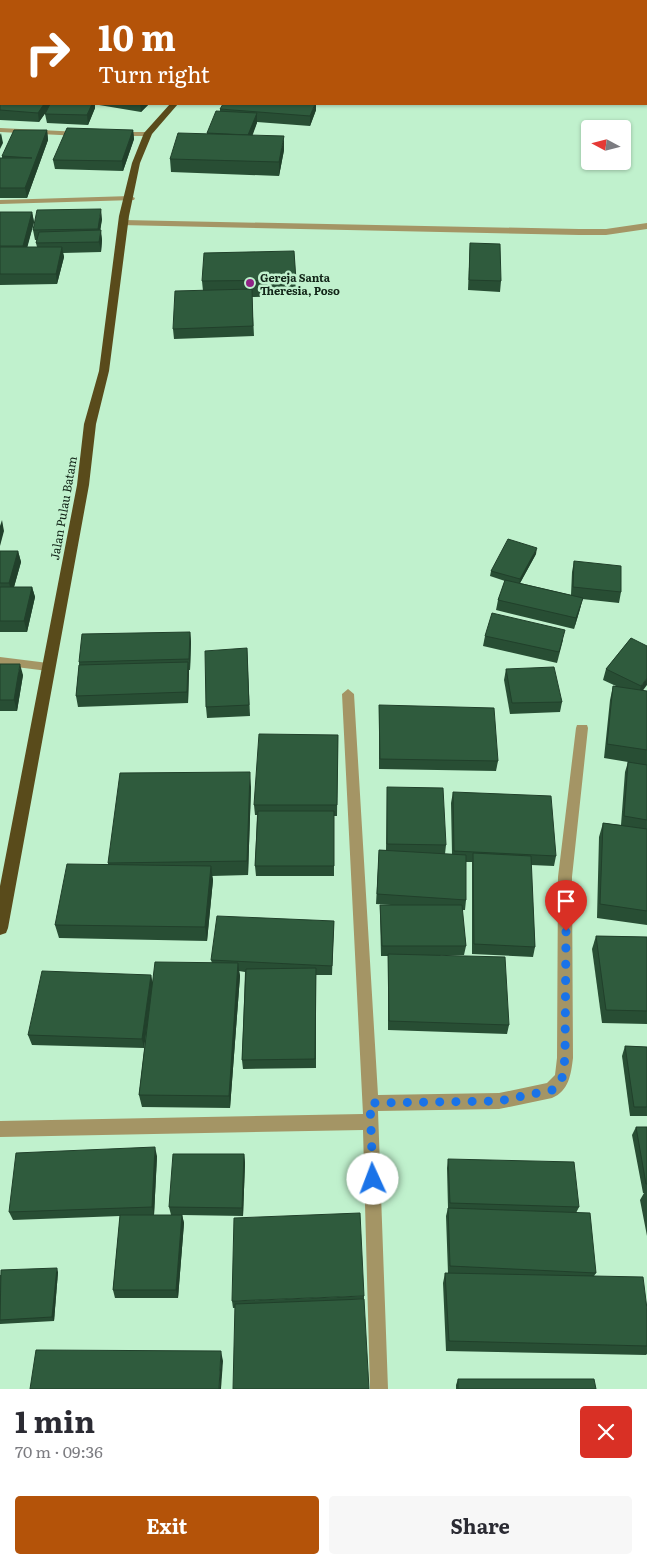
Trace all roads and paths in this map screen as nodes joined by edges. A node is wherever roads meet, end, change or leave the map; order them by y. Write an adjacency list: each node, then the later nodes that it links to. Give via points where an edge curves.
1 (173, 105): 5 (highway, Jalan Pulau Batam)
2 (0, 130): 3 (street)
3 (87, 134)
4 (104, 134): 5 (street)
5 (148, 134): 6 (highway, Jalan Pulau Batam, via 136,161)
6 (131, 198): 7 (street); 8 (highway, Jalan Pulau Batam)
7 (0, 202)
8 (123, 223): 9 (street, via 578,232); 11 (highway, Jalan Pulau Batam, via 104,372 90,424 83,485)
9 (647, 226)
10 (0, 661): 11 (street)
11 (48, 667): 14 (highway, Jalan Pulau Batam)
12 (348, 694): 15 (street)
13 (582, 728): 15 (street, via 566,877 567,1020 562,1078 552,1090 499,1101)
14 (0, 928)
15 (370, 1103): 16 (street)
16 (371, 1122): 17 (street); 18 (street)
17 (0, 1129)
18 (379, 1389)

